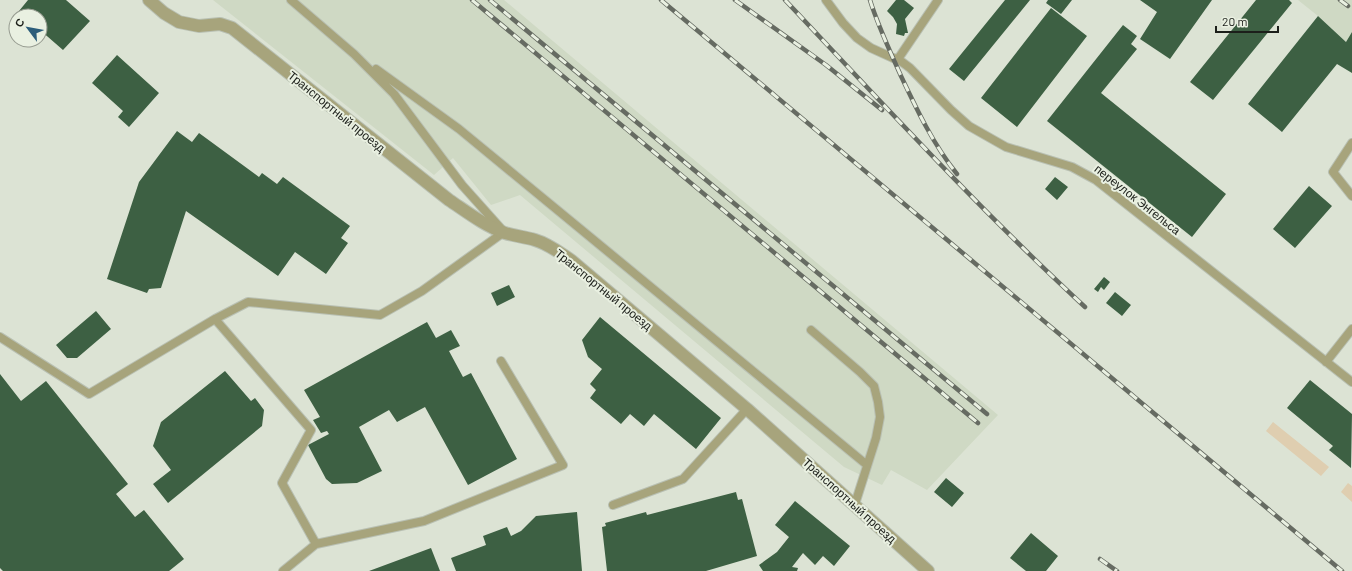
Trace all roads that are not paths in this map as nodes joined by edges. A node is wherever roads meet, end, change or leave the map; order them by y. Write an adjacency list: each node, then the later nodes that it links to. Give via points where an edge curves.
1 (149, 0): 9 (street, Транспортный проезд, via 180,22 199,26 220,24 232,28 449,200 475,218)
2 (291, 0): 5 (lane)
3 (826, 0): 6 (lane, via 857,38 871,48)
4 (938, 0): 6 (lane)
5 (354, 54): 9 (lane, via 394,94 462,185); 18 (lane, via 459,129)
6 (898, 59): 15 (lane, переулок Энгельса, via 969,126 988,138 1006,147 1072,167 1096,180)
7 (1352, 143): 8 (lane, via 1333,172)
8 (1352, 196)
9 (504, 232): 10 (lane, via 422,292 380,315 248,302); 17 (street, Транспортный проезд, via 535,240 572,261)
10 (214, 319): 13 (lane, via 90,394); 21 (lane, via 311,430 282,483)
11 (1352, 329): 15 (lane)
12 (811, 330): 18 (lane, via 874,386 880,417)
13 (0, 337)
14 (501, 361): 21 (lane, via 563,465 424,521)
15 (1326, 362): 16 (lane, переулок Энгельса)
16 (1352, 382)
17 (747, 409): 19 (street, Транспортный проезд); 20 (lane, via 683,479)
18 (867, 465): 19 (lane)
19 (855, 504): 23 (street, Транспортный проезд)
20 (613, 505)
21 (316, 544): 22 (lane)
22 (283, 571)
23 (928, 571)

